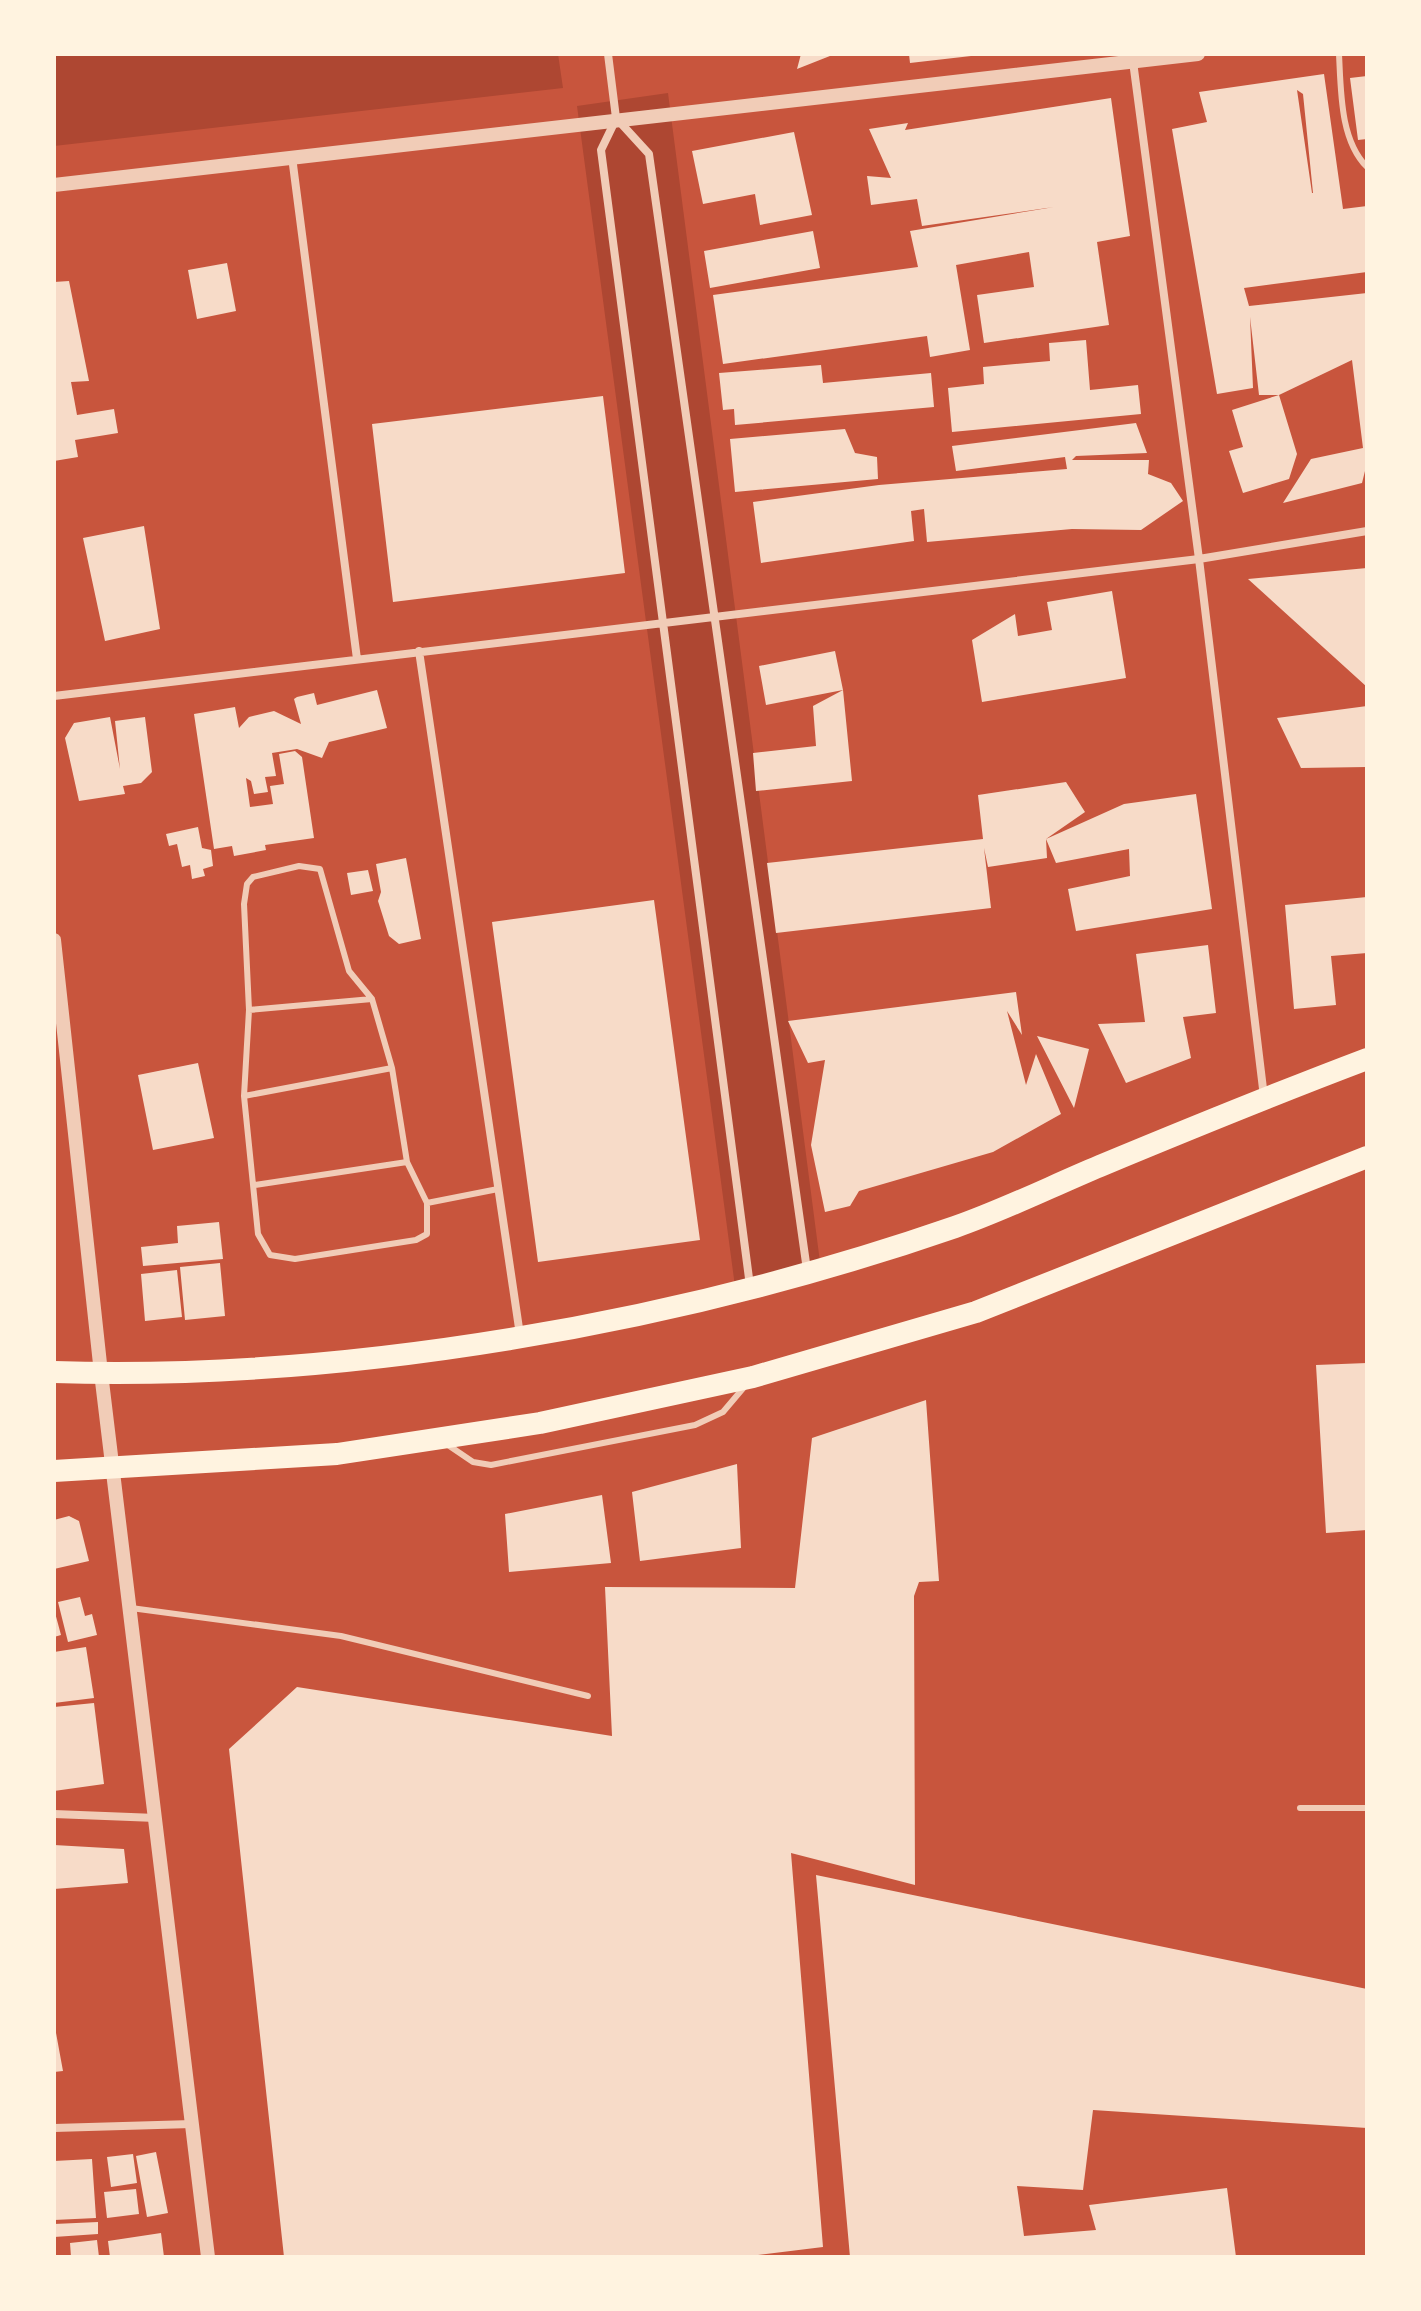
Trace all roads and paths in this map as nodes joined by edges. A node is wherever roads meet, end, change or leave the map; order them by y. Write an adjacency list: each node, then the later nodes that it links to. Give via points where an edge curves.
1 (608, 54): 5 (street)
2 (1198, 54): 4 (street)
3 (1339, 54): 7 (lane, via 1353,153)
4 (1132, 58): 5 (street); 10 (street)
5 (616, 118): 6 (street); 11 (street, via 649,154); 12 (street, via 601,150)
6 (292, 156): 8 (street); 14 (street)
7 (1367, 167)
8 (54, 185)
9 (1367, 531): 10 (street)
10 (1199, 559): 11 (street); 22 (street)
11 (714, 615): 12 (street); 28 (street)
12 (662, 621): 13 (street); 29 (street)
13 (419, 651): 14 (street); 26 (street)
14 (357, 659): 15 (street)
15 (54, 696)
16 (54, 940): 32 (street)
17 (372, 999): 18 (lane); 18 (lane, via 349,971 320,869 299,866 253,877 247,884); 20 (lane)
18 (249, 1010): 21 (lane)
19 (1367, 1059): 22 (highway)
20 (392, 1068): 21 (lane); 24 (lane)
21 (244, 1096): 25 (lane)
22 (1264, 1098): 28 (highway, via 956,1227)
23 (1367, 1157): 33 (highway, via 976,1312)
24 (407, 1162): 25 (lane); 27 (lane)
25 (255, 1185): 27 (lane, via 258,1234 270,1255 295,1259 416,1240 427,1234)
26 (498, 1189): 27 (lane); 30 (street)
27 (427, 1203)
28 (807, 1271): 29 (highway)
29 (750, 1286): 30 (highway)
30 (520, 1338): 32 (highway, via 313,1363)
31 (54, 1372): 32 (highway)
32 (101, 1373): 35 (street)
33 (753, 1377): 34 (highway); 34 (lane, via 723,1412 695,1425 491,1465 473,1462)
34 (438, 1439): 35 (highway, via 337,1454)
35 (114, 1470): 36 (highway); 37 (street)
36 (54, 1471)
37 (131, 1608): 38 (lane, via 341,1636); 42 (street)
38 (588, 1696)
39 (1300, 1808): 40 (lane)
40 (1367, 1808)
41 (54, 1814): 42 (street)
42 (156, 1818): 43 (street)
43 (192, 2124): 44 (street); 45 (street)
44 (54, 2128)
45 (208, 2257)

